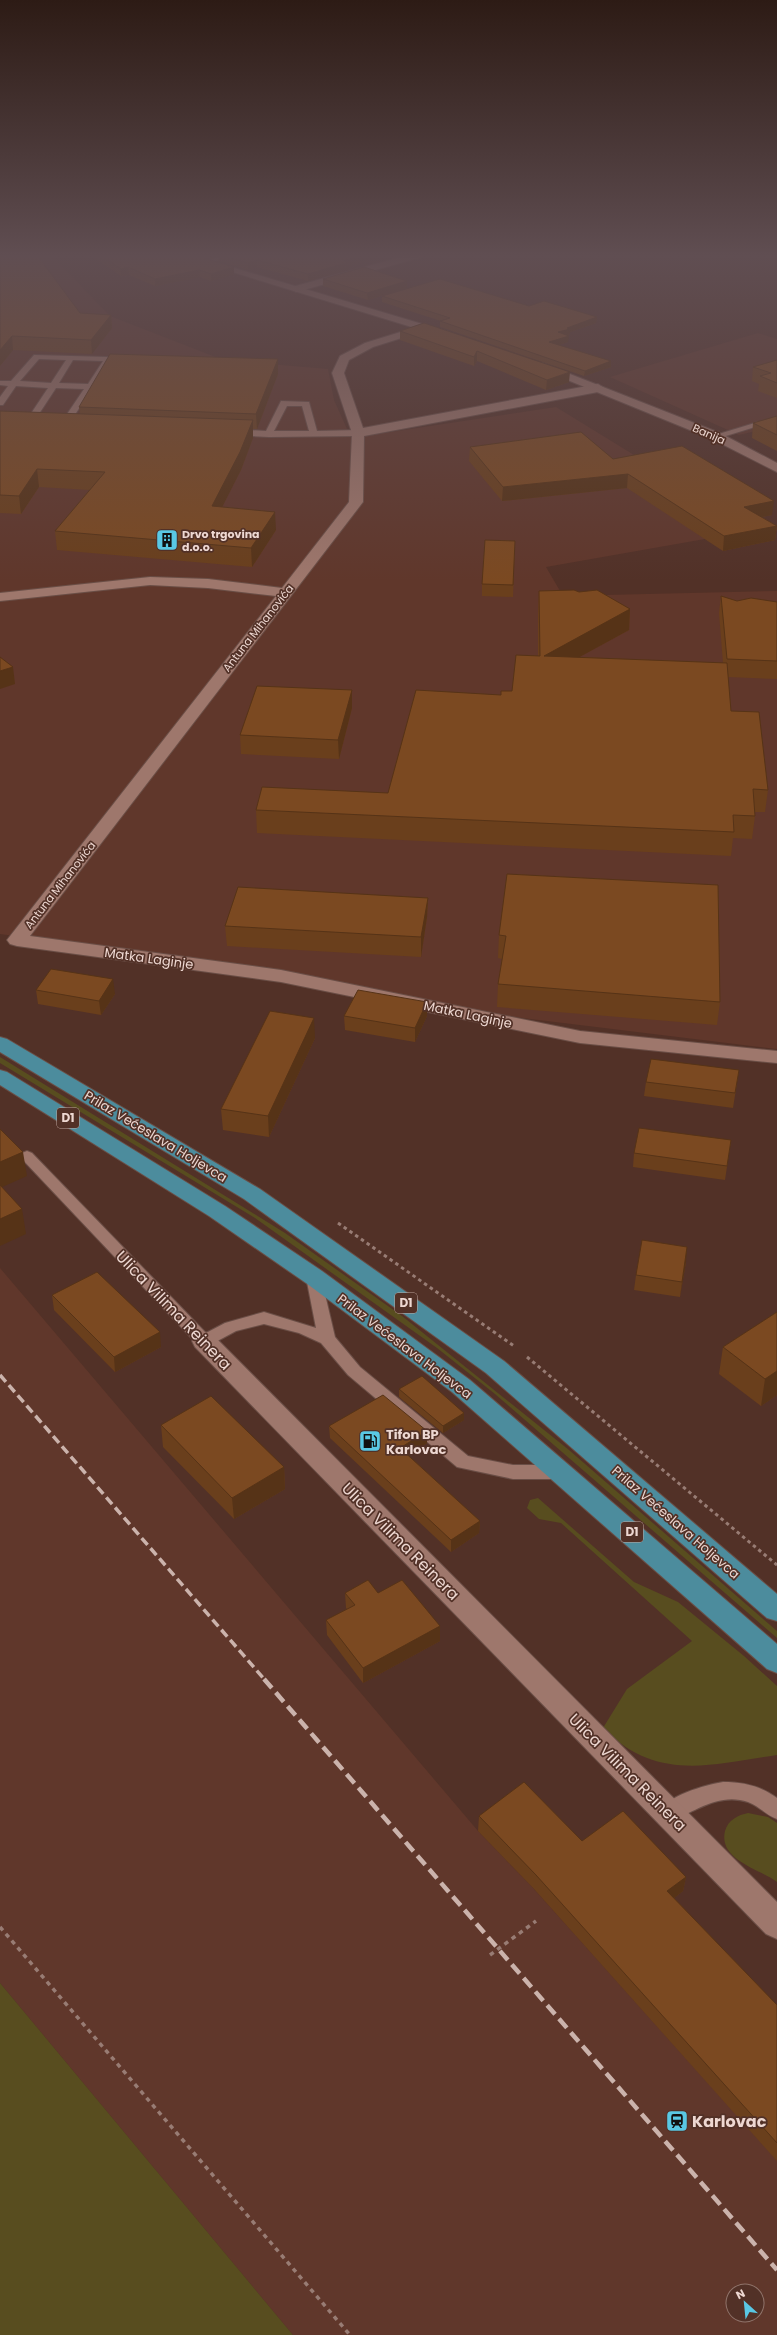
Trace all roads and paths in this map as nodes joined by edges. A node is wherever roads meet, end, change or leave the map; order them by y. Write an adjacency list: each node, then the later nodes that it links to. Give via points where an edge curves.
1 (31, 364): 7 (lane)
2 (67, 364): 8 (lane)
3 (105, 364): 9 (lane)
4 (341, 364): 16 (street, Antuna Mihanovića, via 338,372)
5 (536, 364): 10 (street, Banija)
6 (0, 383): 7 (lane)
7 (13, 384): 8 (lane); 11 (lane)
8 (52, 385): 9 (lane); 13 (lane, via 25,424)
9 (90, 387): 14 (lane)
10 (598, 388): 16 (street); 19 (street, Banija)
11 (0, 403)
12 (761, 424): 19 (lane)
13 (42, 425)
14 (64, 426)
15 (222, 432): 17 (lane)
16 (358, 433): 18 (lane); 21 (street, Antuna Mihanovića, via 356,502)
17 (270, 434): 18 (lane); 18 (lane, via 284,404 306,404)
18 (314, 434)
19 (716, 436): 20 (street, Banija)
20 (777, 468)
21 (286, 593): 22 (street, via 171,580 130,582 20,597); 23 (street, Antuna Mihanovića)
22 (0, 597)
23 (18, 940): 25 (street, Matka Laginje, via 281,976 580,1037)
24 (0, 1043): 32 (highway, Prilaz Većeslava Holjevca / D1, via 252,1194 495,1367)
25 (777, 1057)
26 (0, 1076): 28 (highway, Prilaz Većeslava Holjevca / D1, via 217,1211)
27 (27, 1156): 30 (lane, Ulica Vilima Reinera)
28 (314, 1277): 29 (lane); 31 (highway, Prilaz Većeslava Holjevca / D1, via 461,1386)
29 (327, 1339): 30 (lane, via 304,1329 264,1318 231,1327); 31 (lane, via 354,1371 464,1462 513,1472)
30 (204, 1341): 35 (street, Ulica Vilima Reinera)
31 (562, 1472): 33 (highway, Prilaz Većeslava Holjevca / D1)
32 (777, 1610)
33 (777, 1661)
34 (777, 1810): 35 (lane, via 752,1793 734,1789 709,1793 688,1801)
35 (668, 1813): 37 (street, Ulica Vilima Reinera)
36 (536, 1921): 39 (path)
37 (777, 1924)
38 (0, 1927): 40 (path)
39 (490, 1955)
40 (350, 2335)

